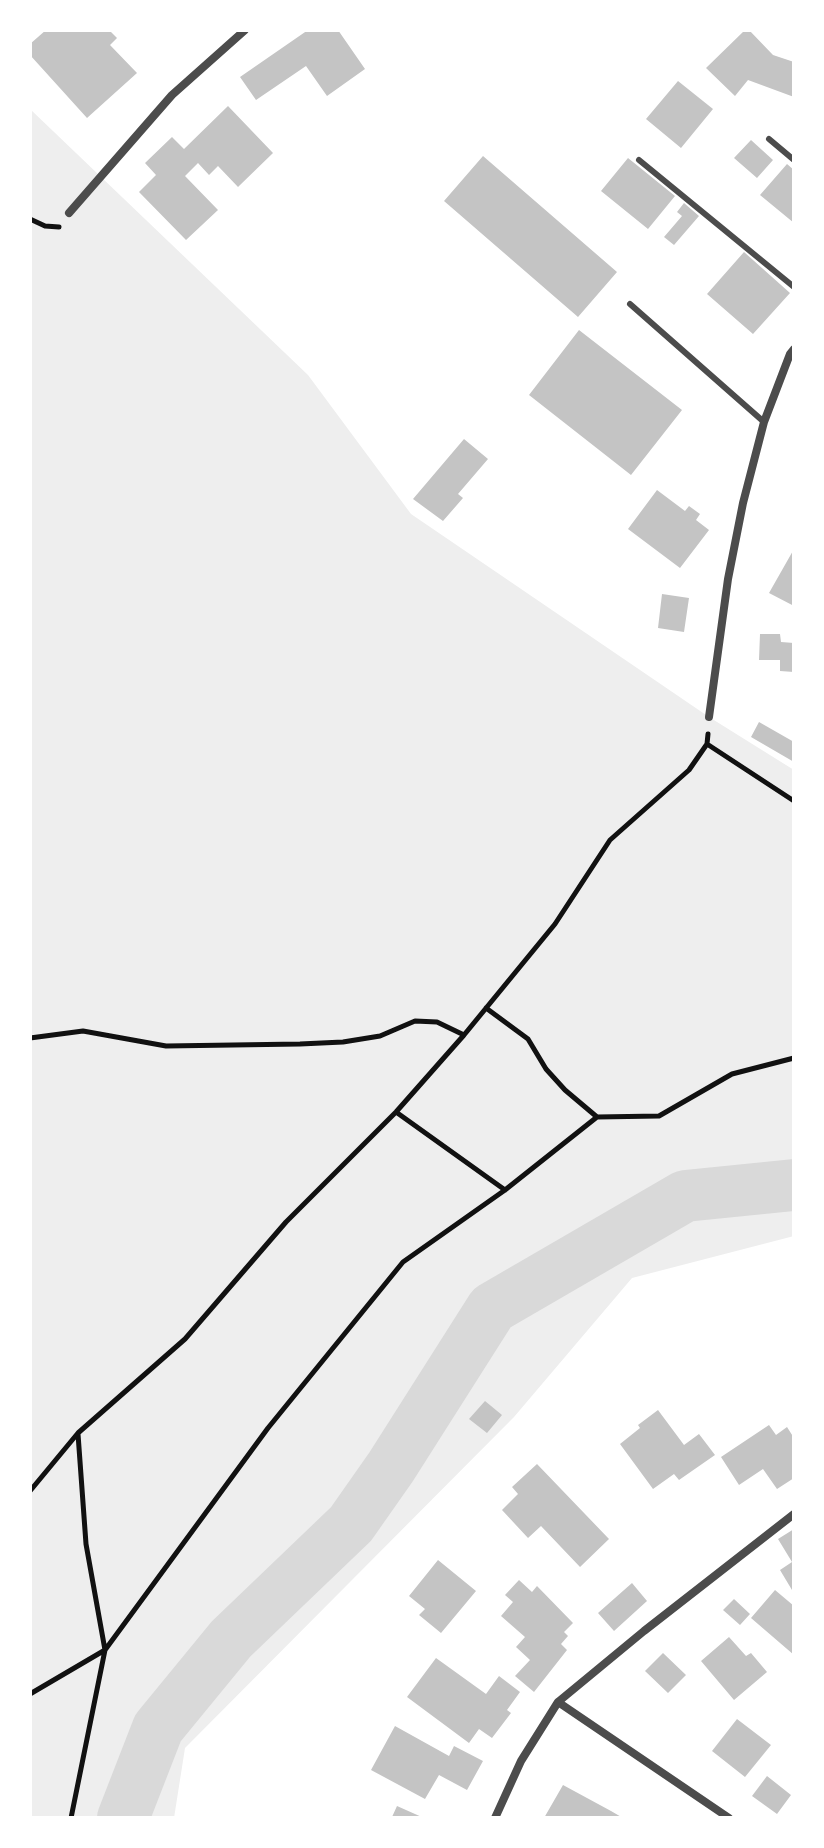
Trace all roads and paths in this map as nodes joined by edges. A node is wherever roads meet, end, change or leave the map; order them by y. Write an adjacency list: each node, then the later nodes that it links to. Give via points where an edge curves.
1 (245, 30): 5 (street, via 172,95)
2 (769, 139): 4 (lane)
3 (639, 160): 6 (lane)
4 (794, 160)
5 (69, 213)
6 (794, 287)
7 (630, 304): 9 (lane)
8 (794, 349): 9 (street)
9 (764, 422): 10 (street, via 728,579)
10 (709, 717): 11 (path)
11 (707, 744): 12 (path); 13 (path, via 689,770 610,840 555,924)
12 (794, 801)
13 (486, 1008): 14 (path); 18 (path, via 528,1039 546,1069)
14 (464, 1035): 15 (path, via 437,1022 415,1021 380,1036 314,1044 166,1046 83,1031); 17 (path)
15 (30, 1038)
16 (794, 1058): 18 (path, via 732,1074 659,1116)
17 (396, 1112): 19 (path); 20 (path, via 286,1222 185,1339)
18 (597, 1117): 19 (path)
19 (505, 1190): 23 (path, via 403,1262 268,1428)
20 (78, 1433): 21 (path); 23 (path, via 86,1544)
21 (30, 1491)
22 (794, 1514): 25 (street)
23 (105, 1650): 24 (path); 26 (path)
24 (30, 1694)
25 (558, 1702): 27 (street, via 521,1761); 28 (street)
26 (71, 1818)
27 (495, 1818)
28 (729, 1818)

